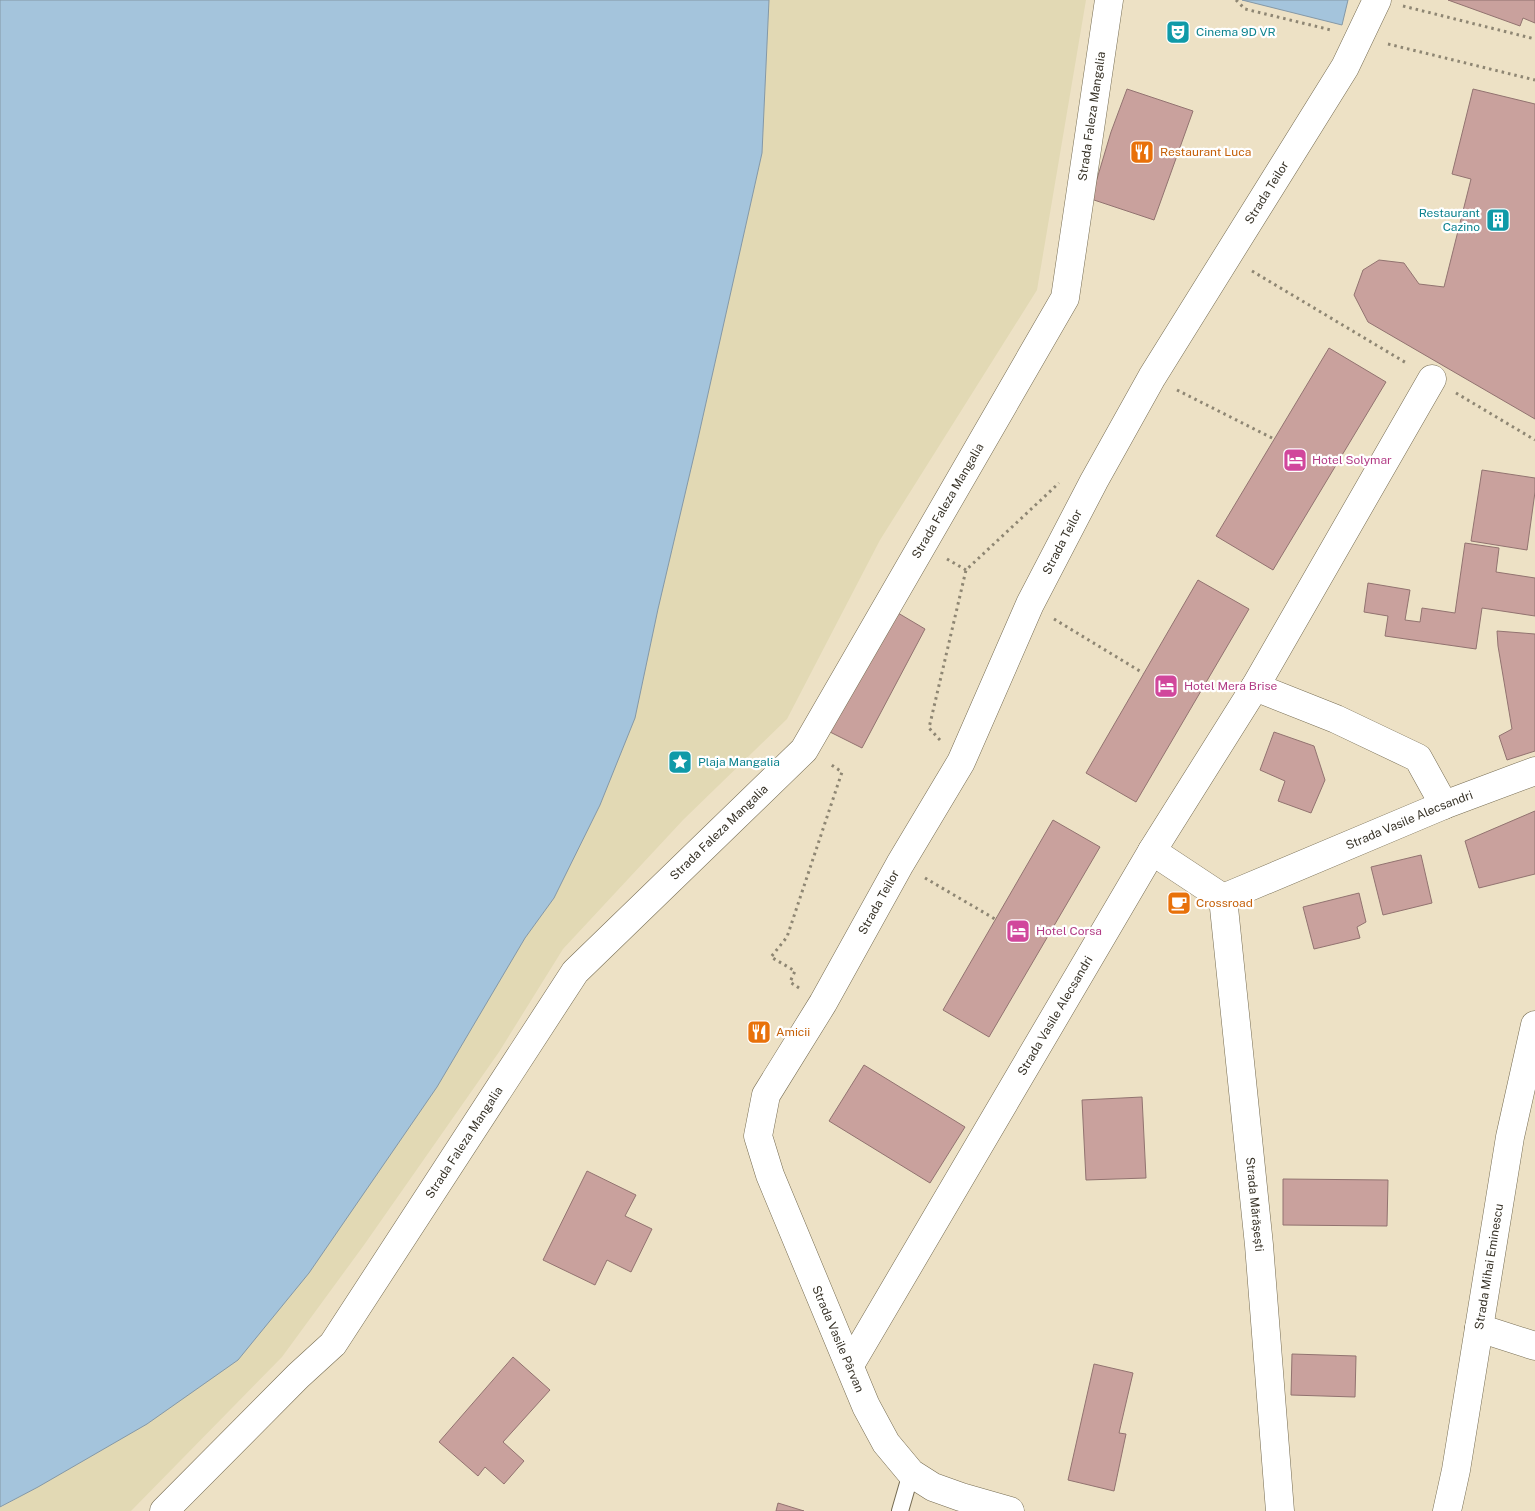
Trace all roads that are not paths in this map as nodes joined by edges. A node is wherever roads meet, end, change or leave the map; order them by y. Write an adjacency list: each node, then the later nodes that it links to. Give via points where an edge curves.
1 (1109, 0): 15 (street, Strada Faleza Mangalia, via 1065,298 804,750 575,972 333,1344)
2 (1387, 2): 10 (street, Strada Teilor, via 1360,37 1346,68 1152,377 1030,604 961,762 823,1003)
3 (1432, 379): 4 (street, Strada Vasile Alecsandri)
4 (1255, 687): 6 (street, via 1336,718 1418,758); 7 (street, Strada Vasile Alecsandri)
5 (1535, 771): 6 (street, Strada Vasile Alecsandri)
6 (1444, 804): 8 (street, Strada Vasile Alecsandri)
7 (1152, 851): 8 (street); 13 (street, Strada Vasile Alecsandri)
8 (1223, 898): 18 (street, Strada Mărășești, via 1259,1245)
9 (1535, 1025): 11 (street, Strada Mihai Eminescu, via 1510,1137)
10 (766, 1094): 13 (street, Strada Vasile Pârvan, via 758,1136 770,1175)
11 (1479, 1328): 12 (street); 19 (street, Strada Mihai Eminescu)
12 (1535, 1346)
13 (850, 1365): 14 (street, Strada Vasile Pârvan, via 866,1406 886,1443)
14 (911, 1473): 16 (lane); 17 (street, Strada Vasile Pârvan, via 933,1487)
15 (164, 1511)
16 (900, 1511)
17 (1010, 1511)
18 (1280, 1511)
19 (1447, 1511)

